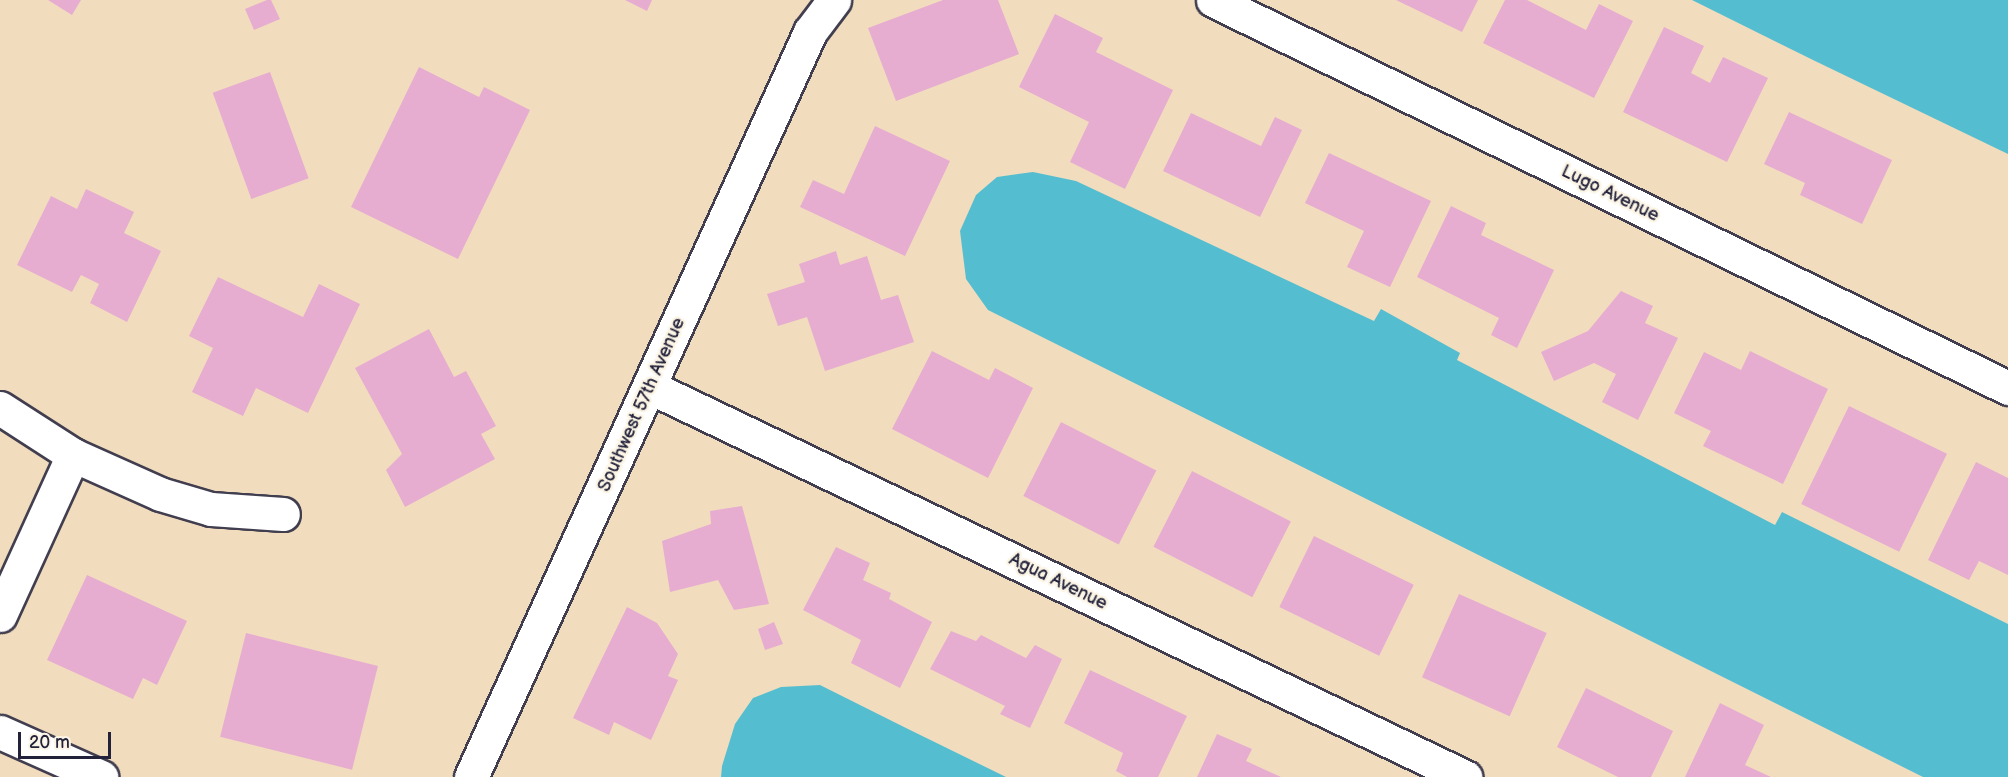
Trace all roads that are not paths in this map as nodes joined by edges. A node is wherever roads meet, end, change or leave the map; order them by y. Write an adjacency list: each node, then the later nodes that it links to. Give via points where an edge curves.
1 (810, 0): 4 (street, Southwest 57th Avenue)
2 (834, 0): 4 (street, Southwest 57th Avenue)
3 (1213, 0): 6 (street, Lugo Avenue)
4 (810, 32): 5 (street, Southwest 57th Avenue)
5 (650, 387): 13 (street, Southwest 57th Avenue); 14 (street, Agua Avenue)
6 (2008, 388)
7 (0, 408): 8 (street)
8 (73, 455): 9 (street, via 185,503 211,509); 10 (street)
9 (282, 514)
10 (0, 615)
11 (0, 732): 12 (street)
12 (101, 777)
13 (471, 777)
14 (1465, 777)

